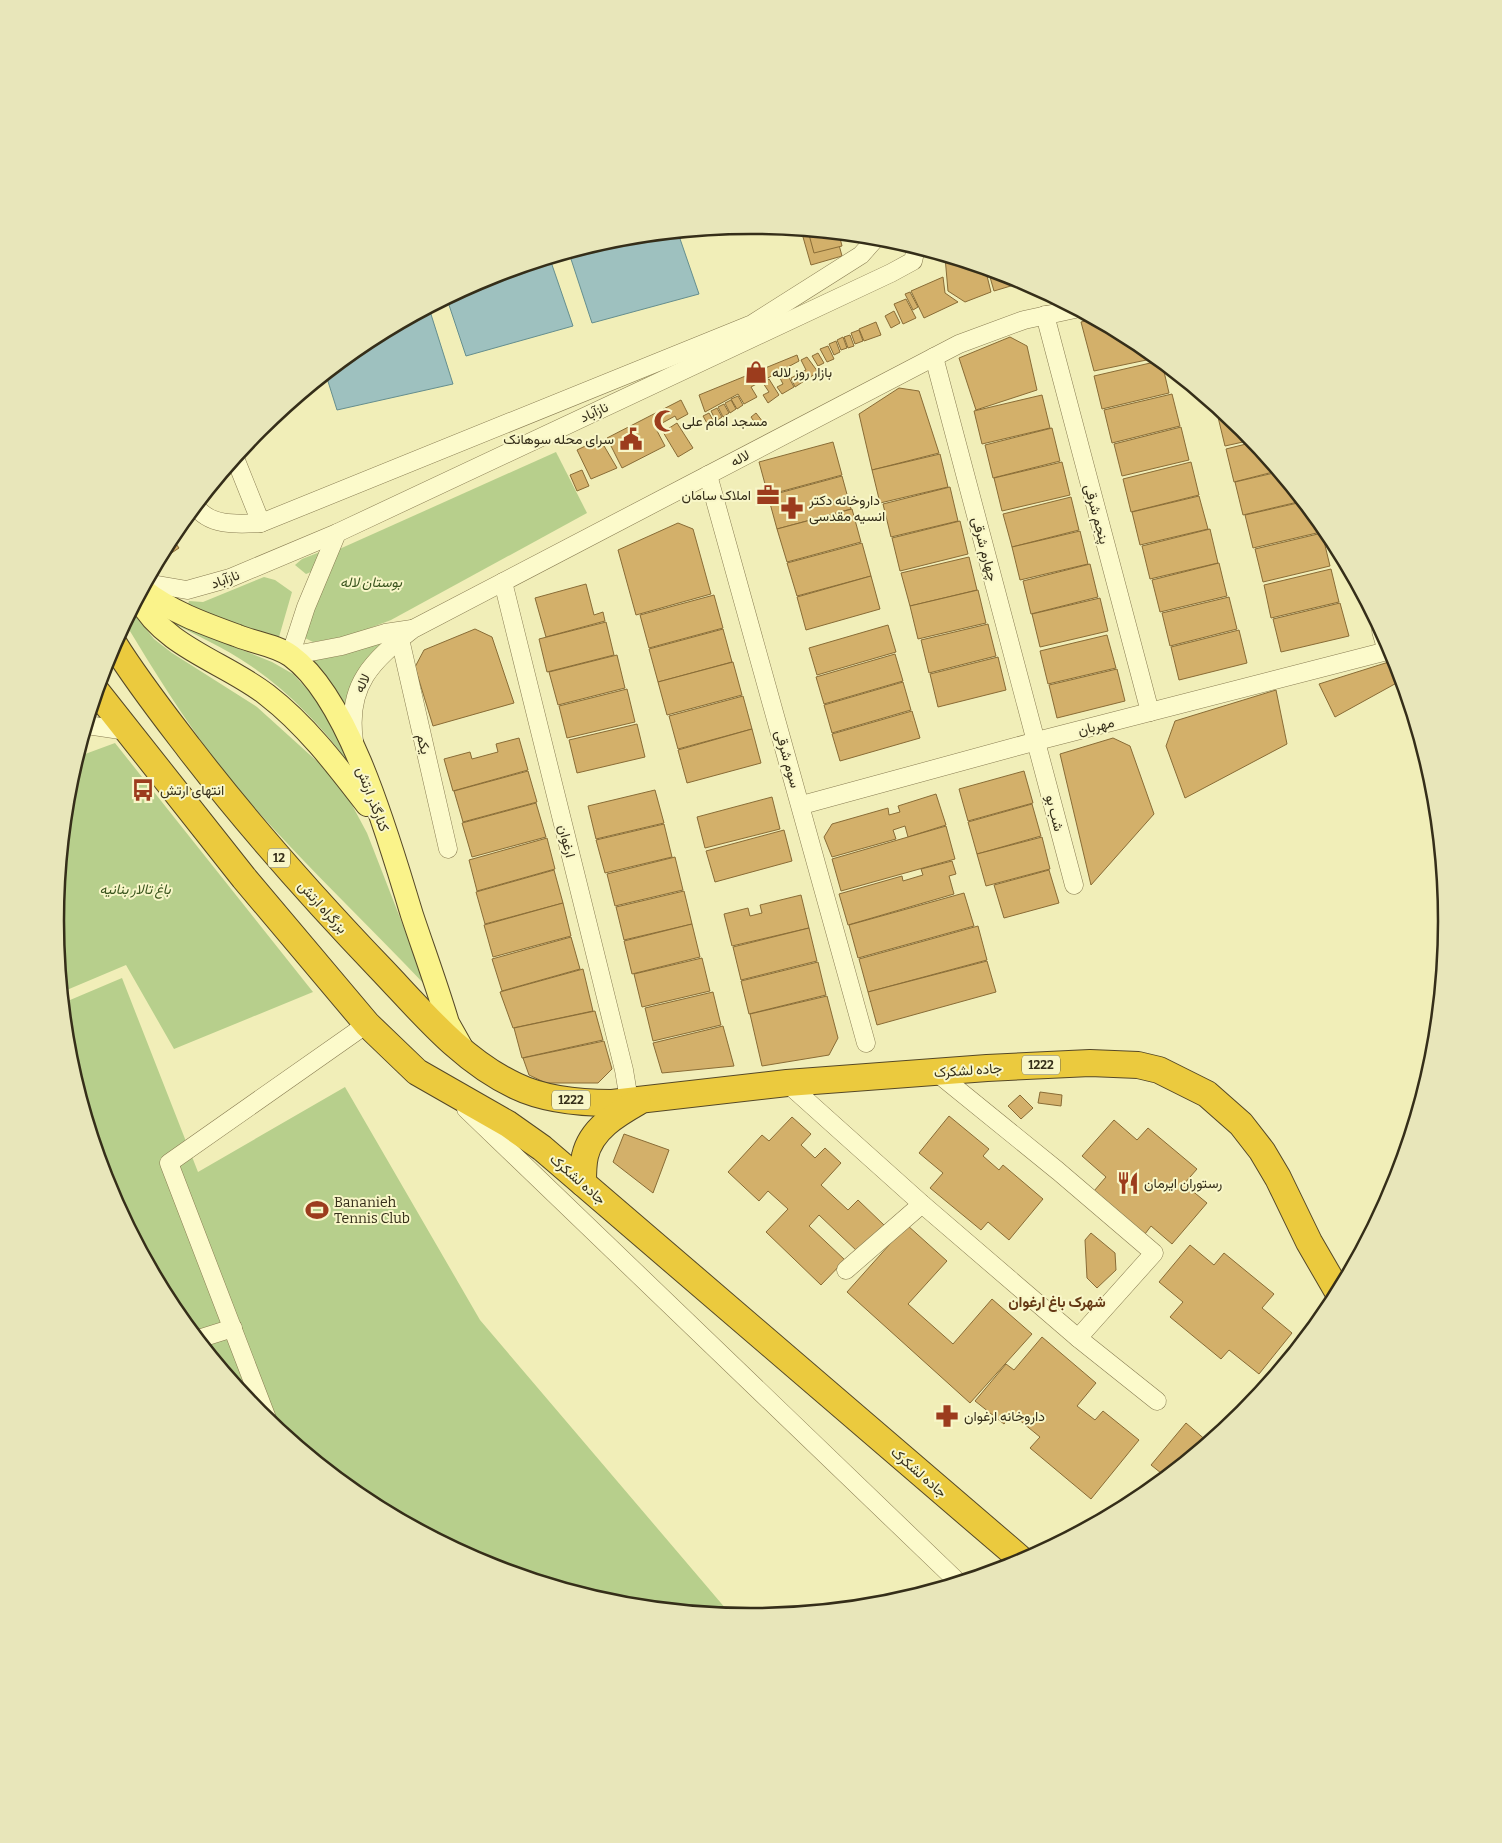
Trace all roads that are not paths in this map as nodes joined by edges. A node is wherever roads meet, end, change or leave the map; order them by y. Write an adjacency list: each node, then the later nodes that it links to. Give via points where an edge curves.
1 (870, 245): 9 (street, via 862,255 752,324)
2 (915, 254): 10 (street, نازآباد, via 913,261 891,273)
3 (1066, 311): 4 (street, لاله)
4 (1044, 315): 5 (street, لاله, via 980,334); 20 (street, پنجم شرقی)
5 (934, 356): 7 (street, لاله); 23 (street, چهارم شرقی)
6 (238, 464): 9 (street)
7 (708, 475): 11 (street, لاله); 25 (street, سوم شرقی)
8 (200, 512): 9 (street, via 229,524)
9 (262, 523)
10 (337, 533): 12 (street, نازآباد, via 200,588 171,589); 18 (street, via 306,607)
11 (502, 582): 15 (street, لاله); 36 (street, ارغوان, via 624,1070)
12 (153, 585)
13 (148, 594): 18 (main road, کنارگذر ارتش, via 181,614)
14 (142, 604): 26 (main road, via 158,626 171,636 251,683 293,718 344,774)
15 (407, 634): 18 (street, لاله, via 384,632 342,646); 24 (street, لاله, via 378,658 359,685 351,721); 27 (street, یکم)
16 (119, 652): 31 (highway, بزرگراه ارتش / 12, via 136,679 235,807 333,919)
17 (1383, 653): 20 (street, مهربان)
18 (290, 656): 24 (main road, کنارگذر ارتش, via 311,676 331,703)
19 (101, 698): 22 (highway)
20 (1150, 712): 23 (street, مهربان)
21 (92, 726): 22 (street)
22 (127, 731): 29 (highway, via 244,878)
23 (1037, 741): 25 (street, مهربان); 28 (street, شب بو)
24 (357, 756): 26 (main road, کنارگذر ارتش)
25 (802, 805): 30 (street, سوم شرقی)
26 (384, 827): 31 (main road, کنارگذر ارتش, via 448,1023)
27 (448, 849)
28 (1074, 885)
29 (367, 1024): 35 (highway, via 417,1072); 41 (street, via 170,1163)
30 (866, 1043)
31 (465, 1054): 34 (highway, کنارگذر ارتش / 1222); 35 (highway)
32 (936, 1072): 33 (highway, جاده لشکرک / 1222); 40 (highway, جاده لشکرک / 1222, via 1116,1064 1158,1070 1191,1084 1222,1105 1262,1151); 43 (street, via 1154,1253)
33 (787, 1083): 36 (highway, جاده لشکرک / 1222); 38 (street)
34 (515, 1086): 36 (highway, جاده لشکرک / 1222, via 540,1096 590,1103)
35 (448, 1091): 37 (highway, جاده لشکرک, via 508,1124); 47 (street)
36 (636, 1100): 37 (highway, 1222, via 596,1134 585,1155)
37 (582, 1183): 46 (highway, جاده لشکرک)
38 (922, 1204): 39 (street); 43 (street)
39 (846, 1270)
40 (1334, 1284)
41 (233, 1328): 42 (street); 45 (street)
42 (204, 1337)
43 (1078, 1338): 44 (street)
44 (1157, 1401)
45 (261, 1403)
46 (1015, 1555)
47 (953, 1578)

